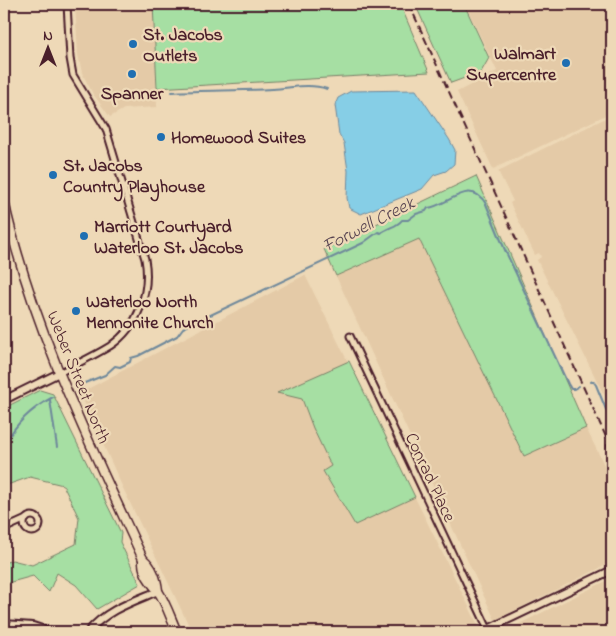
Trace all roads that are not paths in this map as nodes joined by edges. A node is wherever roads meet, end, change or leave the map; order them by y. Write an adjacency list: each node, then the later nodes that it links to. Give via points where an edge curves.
1 (67, 4): 4 (street, via 74,75 106,129 147,275 143,301 128,328 109,346)
2 (4, 201): 4 (main road, Weber Street North, via 29,294)
3 (350, 336): 11 (street, Conrad Place)
4 (59, 373): 5 (street); 9 (main road, Weber Street North, via 143,559 154,576)
5 (4, 400)
6 (26, 519): 7 (street)
7 (4, 529)
8 (612, 570): 11 (street)
9 (158, 591): 13 (street, via 112,612); 14 (main road, Weber Street North)
10 (4, 624): 12 (street, via 33,626)
11 (485, 631)
12 (51, 632)
13 (88, 632)
14 (177, 632)

